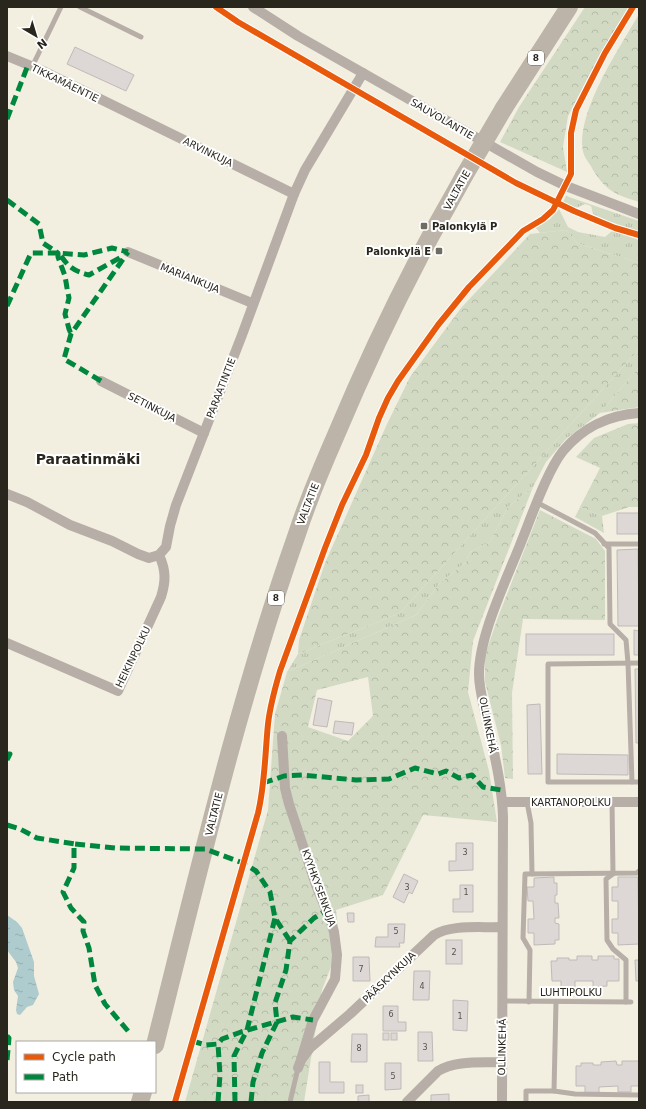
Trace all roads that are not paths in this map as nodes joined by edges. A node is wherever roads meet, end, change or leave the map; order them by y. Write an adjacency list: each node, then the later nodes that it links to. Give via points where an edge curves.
1 (60, 7): 7 (lane)
2 (80, 7): 5 (lane)
3 (253, 7): 8 (street, SAUVOLANTIE)
4 (569, 7): 39 (highway, VALTATIE / 8, bridge, via 504,108 422,252 359,382 324,465 297,533 241,710)
5 (141, 37)
6 (7, 56): 7 (street, TIKKAMÄENTIE)
7 (32, 66): 9 (street, TIKKAMÄENTIE)
8 (363, 73): 10 (street, PARAATINTIE); 11 (street, SAUVOLANTIE, via 537,172)
9 (123, 110): 10 (street, ARVINKUJA)
10 (294, 194): 13 (street, PARAATINTIE)
11 (639, 214)
12 (128, 252): 13 (street, MARIANKUJA)
13 (252, 303): 16 (street, PARAATINTIE)
14 (101, 381): 16 (street, SETINKUJA)
15 (639, 413): 18 (street, OLLINKEHÄ, via 601,422 581,434 558,457)
16 (204, 433): 21 (street, PARAATINTIE, via 176,505 166,547)
17 (7, 494): 21 (street, via 138,554 149,558)
18 (536, 502): 19 (lane, via 595,533); 29 (street, OLLINKEHÄ, via 492,618 480,663 482,698)
19 (604, 544): 20 (lane); 23 (lane, via 609,548 610,624 626,640)
20 (639, 544)
21 (159, 555): 22 (street, HEIKINPOLKU, via 166,574 161,597 118,691)
22 (7, 643)
23 (628, 663): 24 (lane); 26 (lane); 26 (lane, via 548,664 548,782)
24 (639, 663)
25 (282, 736): 41 (street, KYYHKYSENKUJA, via 284,776 289,804 330,918 337,955 335,979 313,1020)
26 (632, 782): 27 (lane)
27 (639, 782)
28 (612, 801): 30 (street, KARTANOPOLKU); 31 (street, KARTANOPOLKU); 34 (lane)
29 (503, 802): 30 (street, KARTANOPOLKU); 35 (street, OLLINKEHÄ)
30 (527, 802): 33 (lane, via 531,823)
31 (639, 802)
32 (639, 871): 34 (lane)
33 (532, 874): 34 (lane); 37 (lane, via 525,874 523,938 530,950)
34 (614, 874): 38 (lane, LUHTIPOLKU, via 606,879 607,940 626,960 628,1002)
35 (502, 927): 36 (street, OLLINKEHÄ); 41 (street, PÄÄSKYNKUJA, via 452,928 434,935 350,1014 320,1038)
36 (503, 1001): 37 (lane, LUHTIPOLKU); 40 (street, OLLINKEHÄ)
37 (529, 1002): 38 (lane, LUHTIPOLKU)
38 (556, 1002): 42 (lane)
39 (156, 1041)
40 (502, 1062): 45 (street, via 455,1064 444,1068); 46 (street, OLLINKEHÄ)
41 (300, 1064): 44 (lane)
42 (554, 1091): 43 (lane, via 575,1094); 47 (lane, via 526,1091)
43 (639, 1094)
44 (290, 1102)
45 (407, 1102)
46 (502, 1102)
47 (526, 1102)

